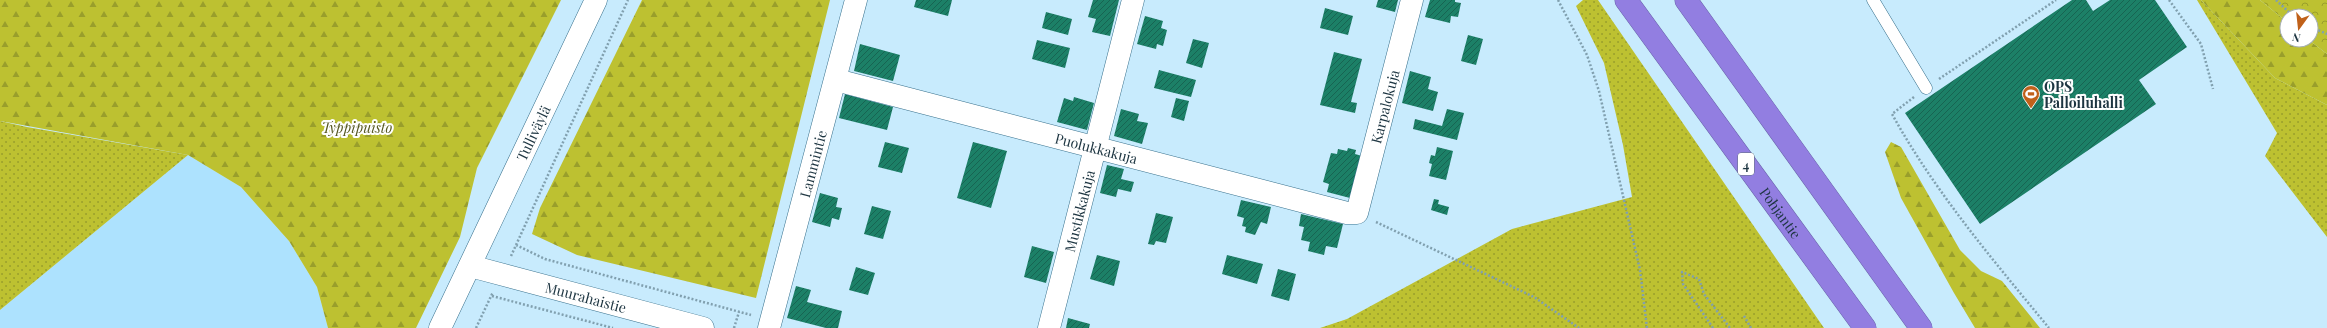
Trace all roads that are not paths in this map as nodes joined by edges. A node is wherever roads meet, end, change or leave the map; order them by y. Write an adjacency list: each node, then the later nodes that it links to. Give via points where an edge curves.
1 (596, 0): 12 (street, Tulliväylä)
2 (856, 0): 8 (street, Lammintie)
3 (1133, 0): 10 (street, Mustikkakuja)
4 (1412, 0): 11 (street, Karpalokuja)
5 (1626, 0): 17 (highway, Pohjantie / 4)
6 (1686, 0): 18 (highway)
7 (1873, 0): 9 (lane)
8 (836, 80): 10 (street, Puolukkakuja); 13 (street, Lammintie)
9 (1926, 88)
10 (1095, 147): 11 (street, Puolukkakuja, via 1348,213); 16 (street, Mustikkakuja)
11 (1357, 213)
12 (470, 266): 14 (street, Tulliväylä); 15 (street, Muurahaistie)
13 (770, 324)
14 (440, 328)
15 (703, 328)
16 (1049, 328)
17 (1865, 328)
18 (1921, 328)

